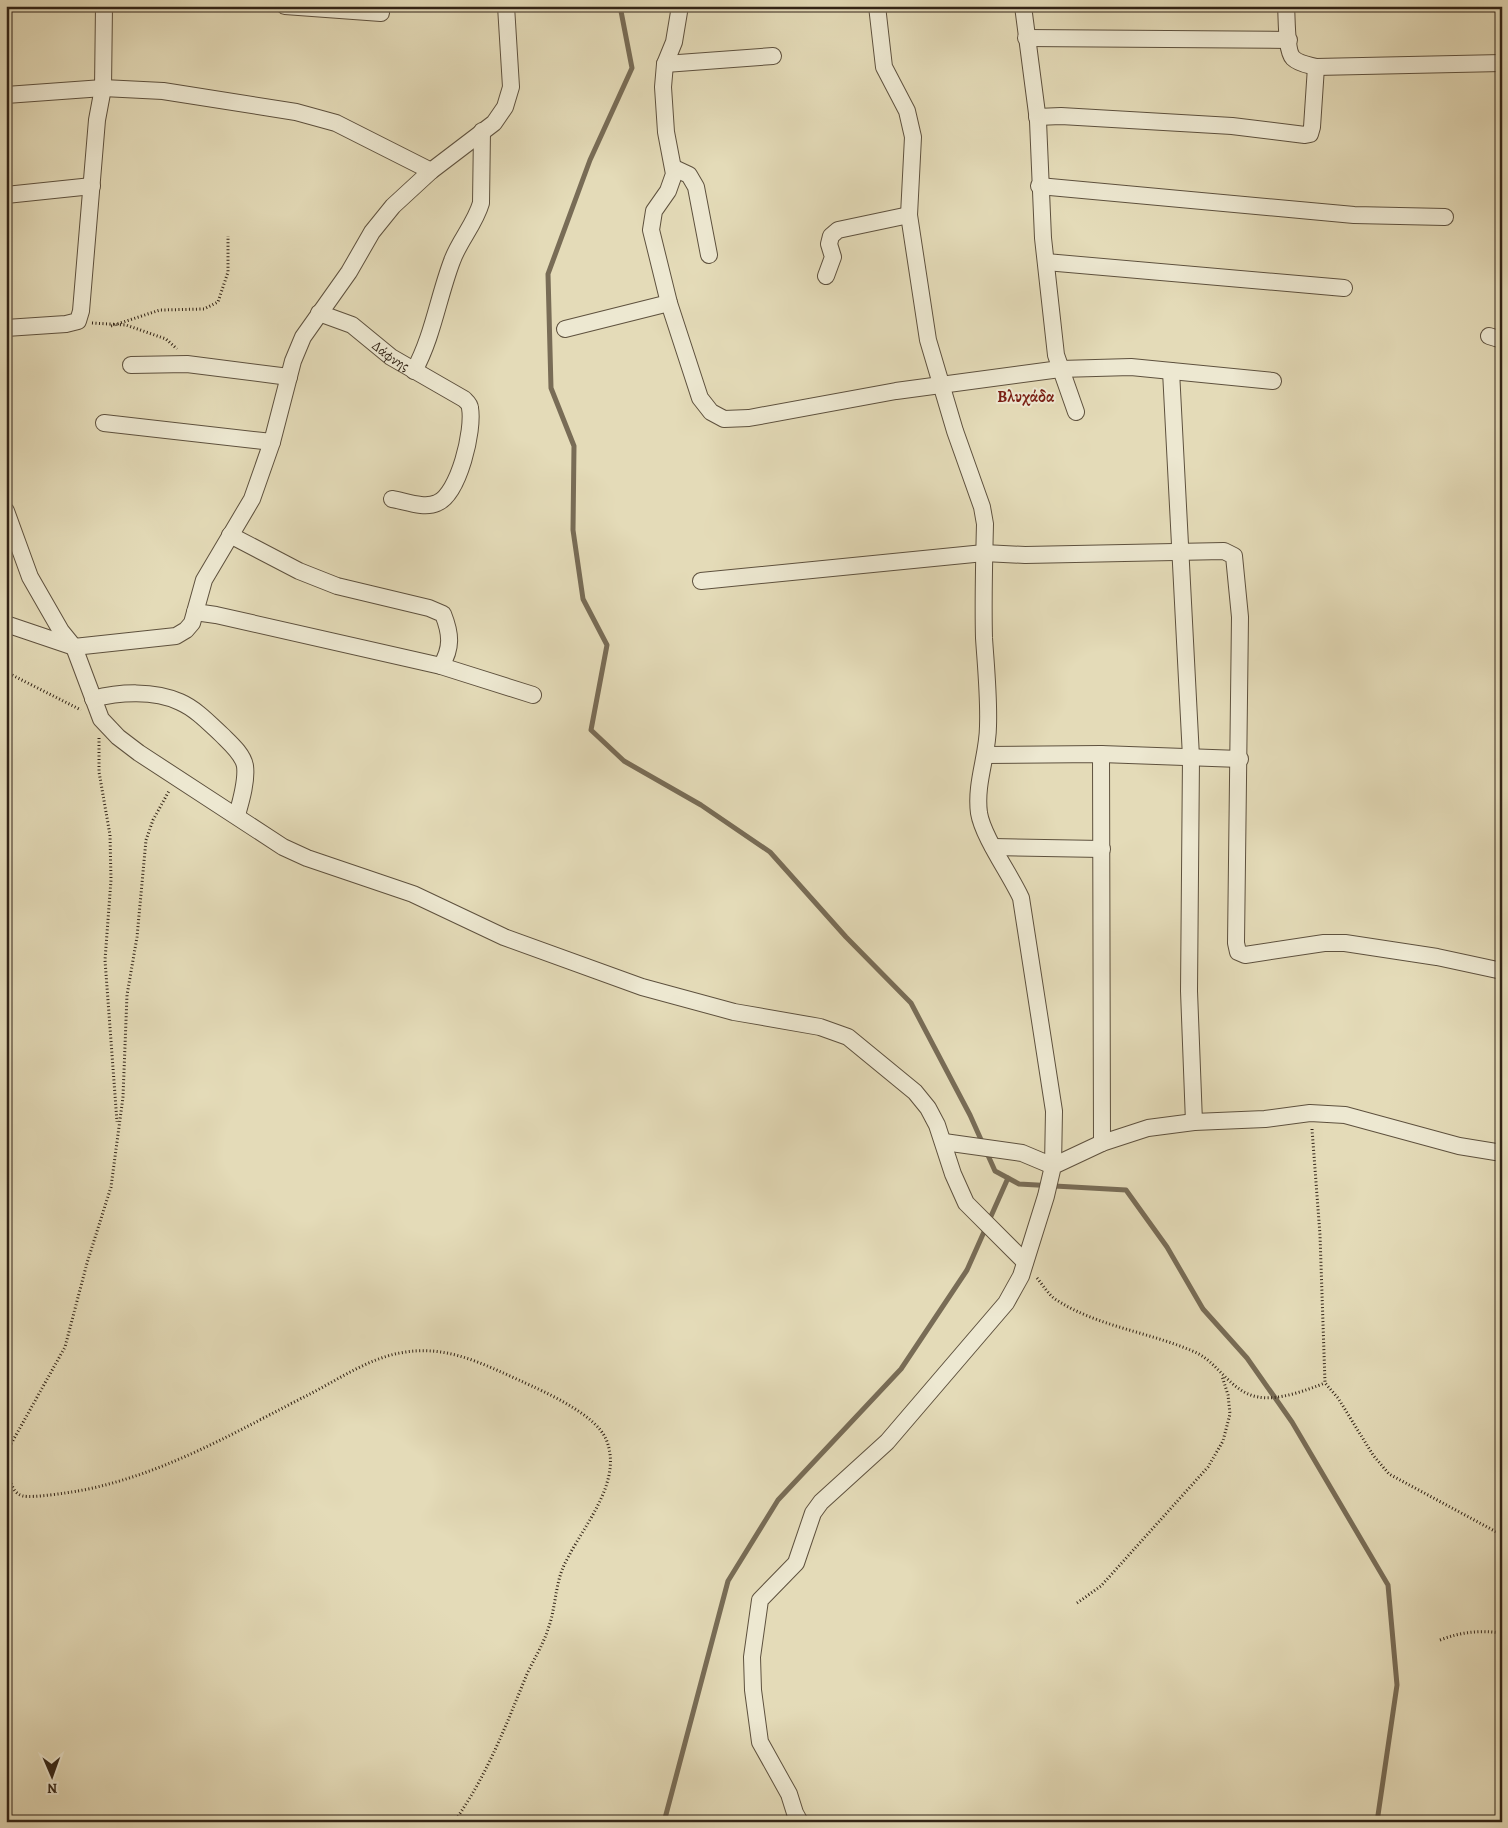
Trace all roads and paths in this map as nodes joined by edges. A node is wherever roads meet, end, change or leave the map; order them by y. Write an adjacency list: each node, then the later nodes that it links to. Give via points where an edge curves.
1 (104, 6): 15 (street)
2 (285, 6): 8 (street)
3 (506, 6): 18 (street, via 509,98 501,115)
4 (680, 6): 13 (street, via 674,42)
5 (877, 6): 24 (street, via 884,67 907,111 912,137)
6 (1022, 6): 9 (street)
7 (1286, 6): 10 (street)
8 (381, 13)
9 (1026, 38): 10 (street); 17 (street)
10 (1289, 40): 14 (street, via 1295,60)
11 (774, 56): 13 (street)
12 (1502, 63): 14 (street)
13 (665, 64): 19 (street, via 662,106)
14 (1316, 67): 17 (street, via 1312,127 1310,134 1305,135 1232,126)
15 (103, 88): 16 (street); 20 (street, via 163,91 296,112 336,123); 21 (street)
16 (6, 95)
17 (1037, 117): 22 (street)
18 (482, 132): 20 (street); 40 (street, via 481,203 453,258 429,339)
19 (674, 168): 27 (street, via 689,174 696,187); 31 (street, via 673,180 654,211 651,230)
20 (431, 171): 32 (street, via 382,218)
21 (92, 186): 23 (street); 33 (street)
22 (1039, 186): 25 (street, via 1354,215); 28 (street)
23 (6, 195)
24 (909, 215): 29 (street, via 838,230 831,236 829,244 833,256); 44 (street, via 923,316)
25 (1445, 217)
26 (228, 236): 34 (path, via 228,272 218,302 204,309 160,310)
27 (709, 255)
28 (1046, 262): 30 (street); 39 (street)
29 (826, 276)
30 (1344, 288)
31 (669, 303): 36 (street); 44 (street, via 700,398 711,412 724,419 749,418)
32 (319, 313): 40 (street, Δάφνης, via 352,325); 42 (street, via 303,337)
33 (78, 321): 34 (path); 35 (street)
34 (111, 326): 37 (path, via 126,326 166,339)
35 (6, 328)
36 (565, 329)
37 (187, 364): 38 (street); 42 (street)
38 (131, 365)
39 (1060, 369): 41 (street, via 1131,367); 44 (street); 45 (street)
40 (414, 371): 48 (street, Δάφνης, via 464,398 470,406 470,429 462,464 446,498 436,504 423,505)
41 (1171, 371): 43 (street); 51 (street)
42 (289, 377): 47 (street)
43 (1273, 381)
44 (942, 385): 52 (street, via 982,507)
45 (1076, 412)
46 (104, 423): 47 (street)
47 (272, 442): 50 (street, via 252,499)
48 (392, 499)
49 (6, 511): 56 (street, via 30,577)
50 (230, 535): 54 (street, via 204,580); 57 (street, via 299,571 330,583 443,614 451,642)
51 (1180, 551): 52 (street); 64 (street); 65 (street, via 1224,551 1234,556 1240,617)
52 (984, 553): 53 (street); 63 (street, via 984,639 989,714)
53 (701, 581)
54 (195, 612): 56 (street, via 186,630 176,636); 57 (street)
55 (6, 624): 56 (street)
56 (74, 646): 60 (street)
57 (441, 666): 59 (street)
58 (6, 672): 61 (path)
59 (533, 695)
60 (93, 700): 61 (street); 67 (street, via 113,694 161,696 180,702 201,715 240,754 244,765)
61 (101, 719): 66 (street, via 118,737); 73 (path, via 97,752 110,835 111,880 106,988)
62 (1102, 754): 63 (street); 64 (street); 69 (street)
63 (984, 755): 68 (street, via 979,814)
64 (1191, 757): 65 (street); 72 (street, via 1189,991)
65 (1240, 759): 70 (street, via 1238,952 1245,955 1324,943 1345,943)
66 (178, 778): 67 (street); 73 (path, via 153,820 146,840 137,937 127,995 123,1097)
67 (237, 815): 74 (street, via 283,847 307,858 413,894 476,925 546,953 675,998 834,1031 848,1037 915,1092 933,1116)
68 (993, 847): 69 (street); 77 (street, via 1010,874 1026,918 1032,978 1054,1111)
69 (1102, 849): 75 (street)
70 (1502, 971)
71 (1310, 1113): 72 (street, via 1265,1119); 76 (street, via 1345,1115 1459,1146); 80 (path, via 1320,1235)
72 (1194, 1122): 75 (street, via 1148,1128)
73 (118, 1128): 81 (path, via 111,1187 86,1263 64,1348)
74 (944, 1142): 77 (street, via 1022,1153); 78 (street, via 966,1203)
75 (1102, 1142): 77 (street)
76 (1502, 1153)
77 (1053, 1166): 78 (street)
78 (1025, 1262): 79 (path, via 1053,1298 1084,1314 1199,1354); 88 (street, via 1006,1303 970,1347 887,1442 821,1502 796,1563 760,1600 752,1658 756,1721 760,1742 789,1794)
79 (1221, 1374): 80 (path, via 1239,1389 1259,1397 1287,1395); 84 (path, via 1230,1414 1223,1441 1208,1467 1101,1586)
80 (1325, 1383): 83 (path, via 1389,1474)
81 (6, 1453)
82 (6, 1463): 87 (path, via 13,1489 22,1496 100,1487 188,1457 365,1365 399,1353 433,1350 463,1355 545,1393 590,1421 606,1438 611,1473 562,1572 549,1627 490,1762)
83 (1502, 1535)
84 (1077, 1603)
85 (1502, 1633): 86 (path, via 1481,1630)
86 (1440, 1640)
87 (454, 1822)
88 (800, 1822)

